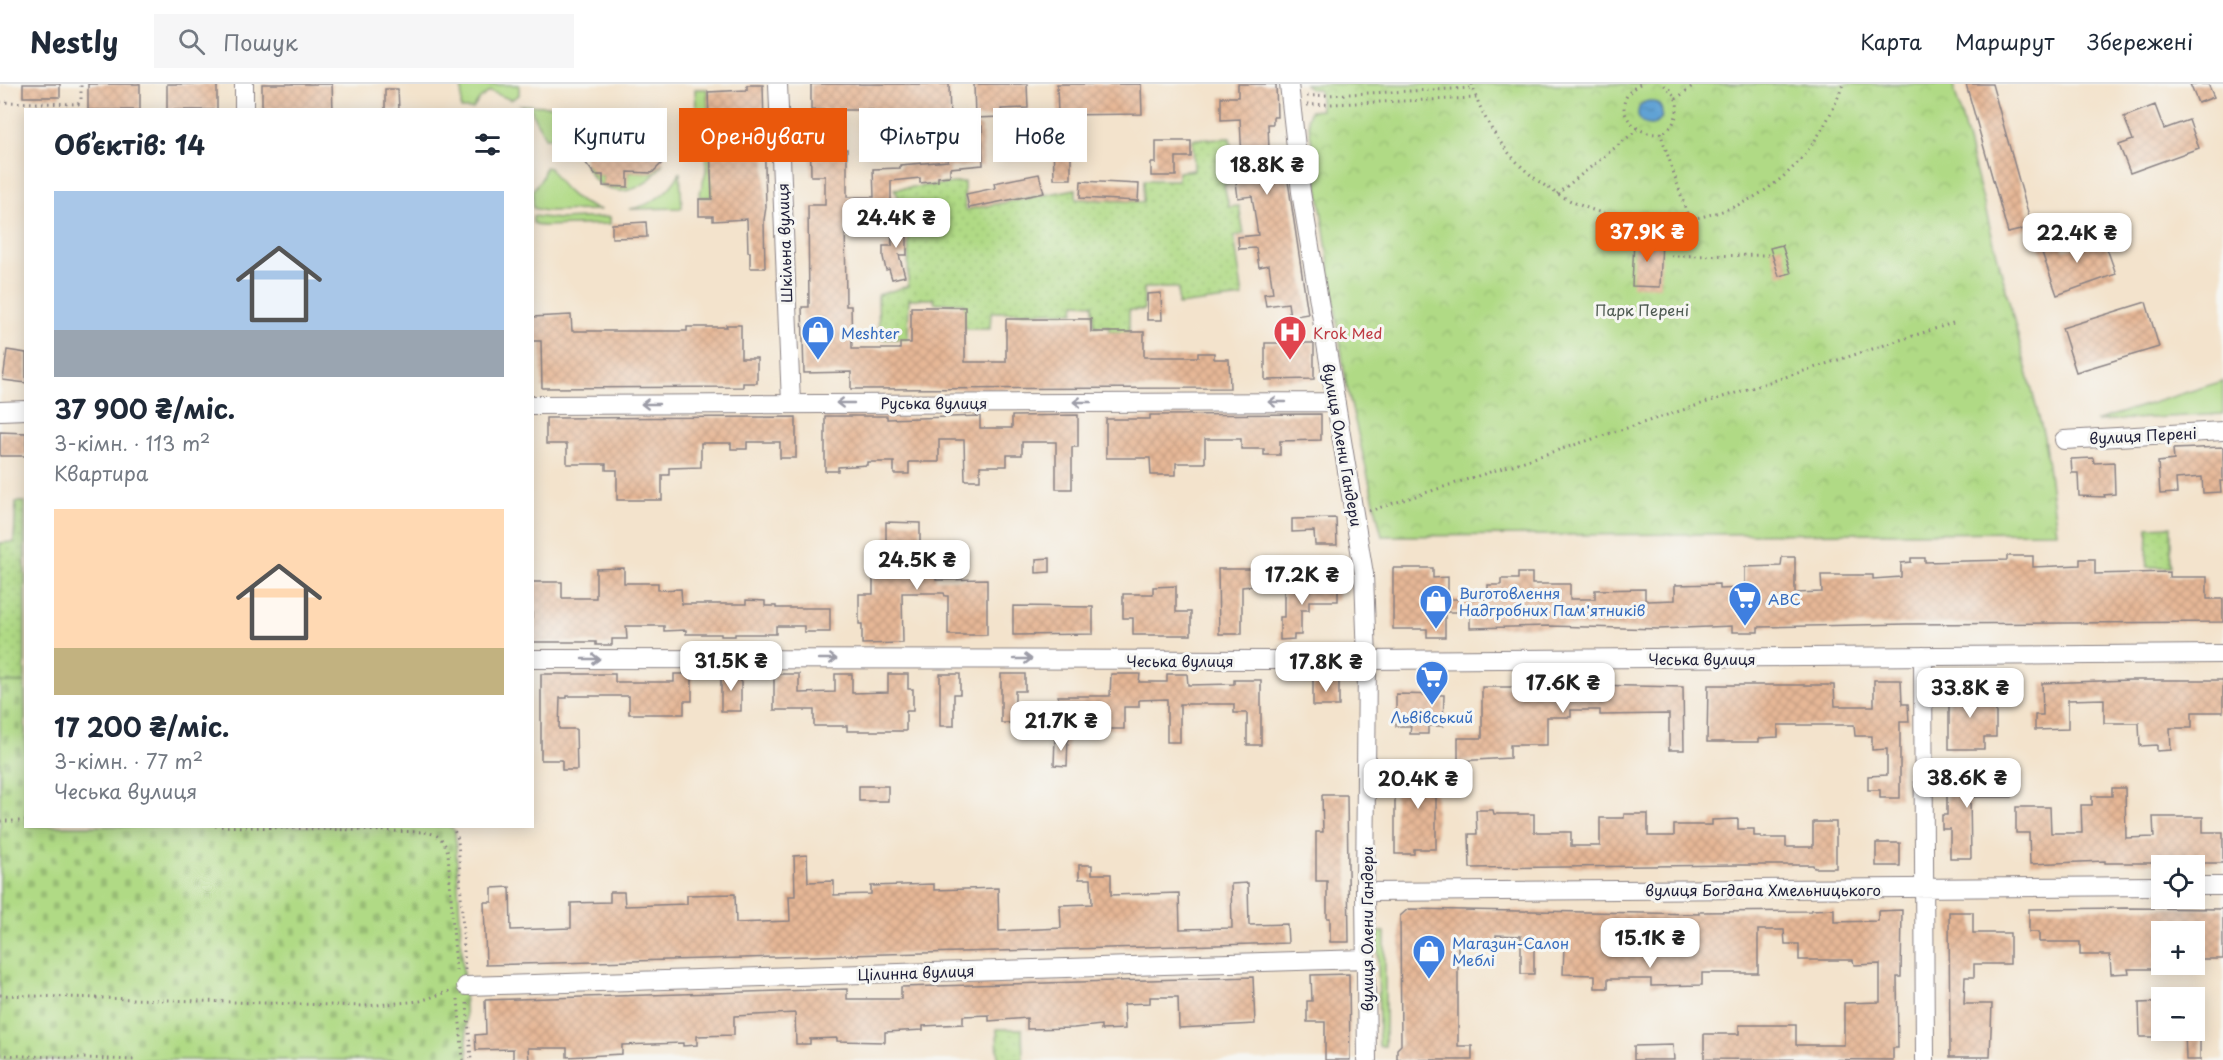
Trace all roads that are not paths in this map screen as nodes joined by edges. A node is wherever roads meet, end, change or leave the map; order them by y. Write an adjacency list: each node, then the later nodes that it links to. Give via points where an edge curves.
1 (244, 84): 4 (street)
2 (778, 84): 6 (street, Шкільна вулиця)
3 (1290, 96): 5 (street, вулиця Олени Гандери, via 1300,192)
4 (243, 108)
5 (1336, 402): 6 (street, Руська вулиця, one-way to 6); 15 (street, вулиця Олени Гандери, via 1365,588)
6 (791, 403): 7 (street, Руська вулиця, one-way to 7)
7 (534, 405)
8 (24, 410): 9 (street)
9 (0, 411)
10 (2223, 431): 11 (street, вулиця Перені)
11 (2064, 440)
12 (2223, 654): 13 (street, Чеська вулиця)
13 (1923, 656): 15 (street, Чеська вулиця); 19 (street)
14 (534, 659): 15 (street, Чеська вулиця, one-way to 15)
15 (1366, 660): 20 (street, вулиця Олени Гандери)
16 (2151, 886): 19 (street, вулиця Богдана Хмельницького)
17 (2205, 886): 18 (street)
18 (2223, 886)
19 (1925, 888): 20 (street, вулиця Богдана Хмельницького); 24 (street)
20 (1365, 892): 21 (street, вулиця Олени Гандери)
21 (1365, 959): 22 (street, Цілинна вулиця); 23 (street, вулиця Олени Гандери)
22 (462, 987)
23 (1367, 1060)
24 (1925, 1060)

